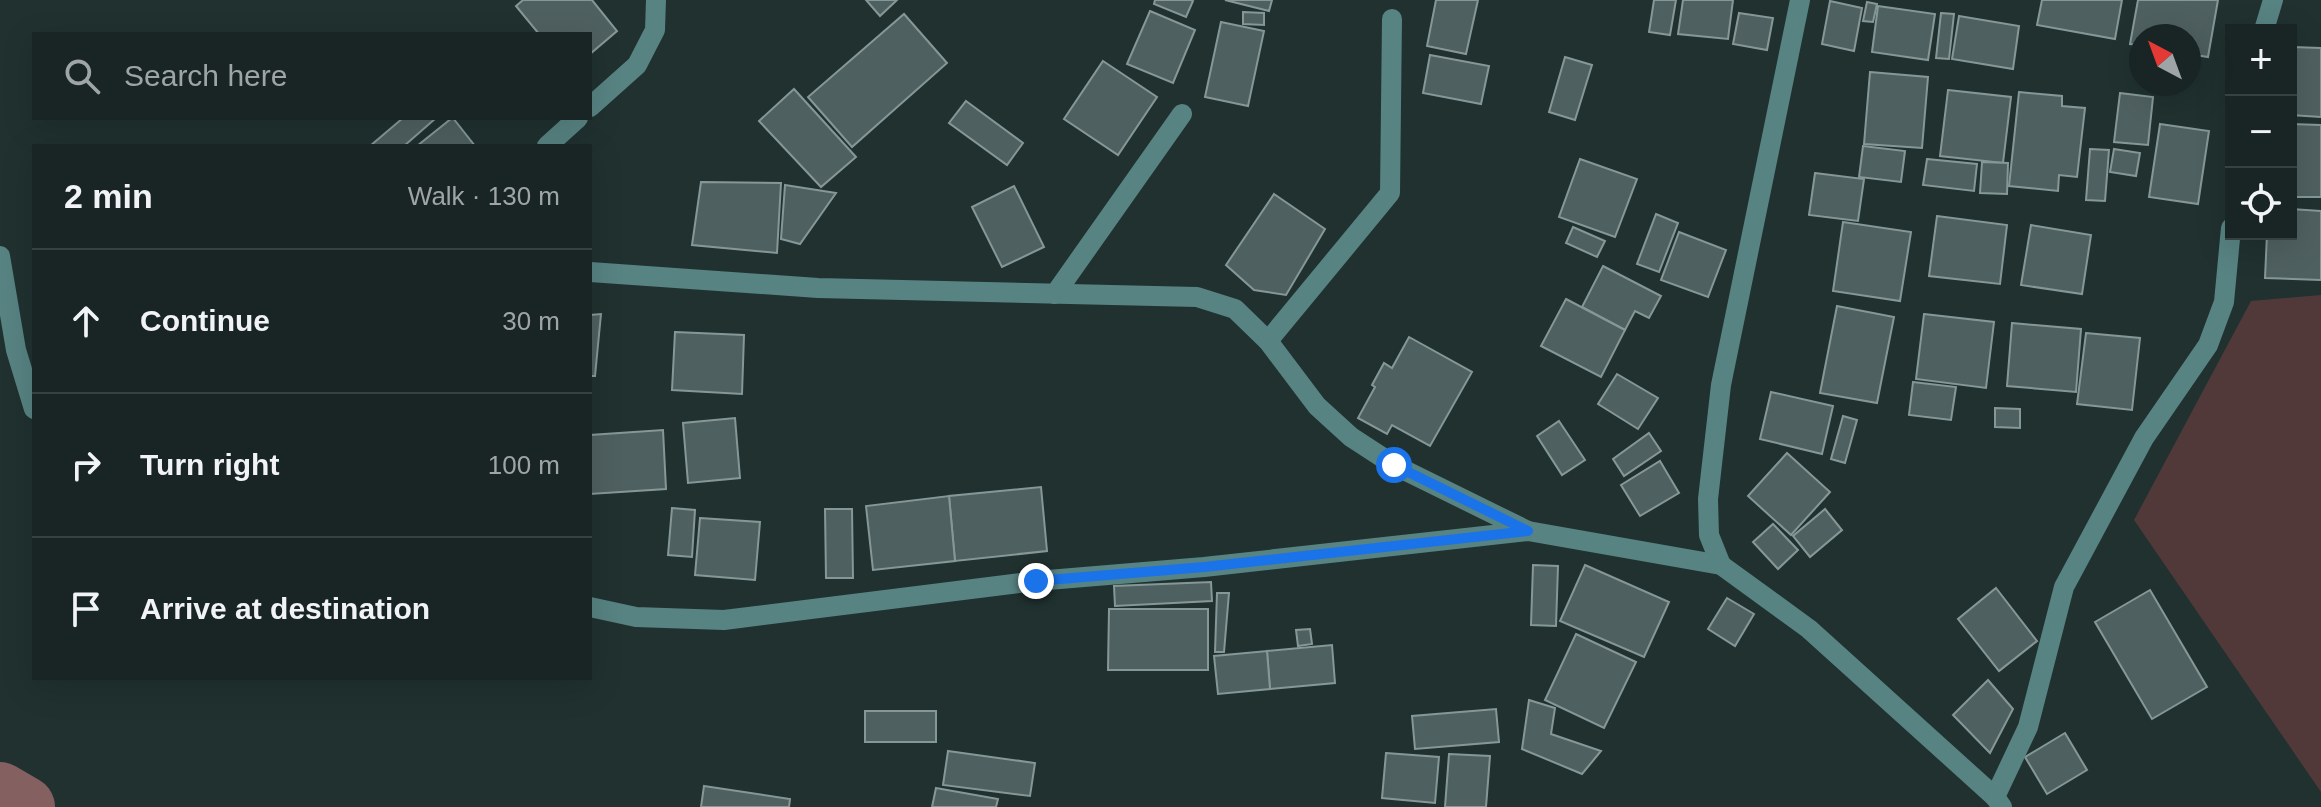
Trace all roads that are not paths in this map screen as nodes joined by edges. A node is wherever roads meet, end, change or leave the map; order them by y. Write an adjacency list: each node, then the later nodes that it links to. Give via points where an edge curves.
1 (656, 0): 6 (street, via 655,30 637,65)
2 (1800, 0): 17 (street, via 1721,385 1708,523)
3 (2273, 0): 5 (street)
4 (1392, 19): 14 (street, via 1390,193)
5 (2266, 24)
6 (592, 105)
7 (1182, 114): 13 (street)
8 (576, 120): 9 (street)
9 (549, 144)
10 (2230, 240): 19 (street, via 2224,302 2208,345 2144,438 2064,587 2028,727)
11 (0, 256): 15 (street, via 16,350)
12 (592, 272): 13 (street, via 818,288)
13 (1055, 294): 14 (street, via 1197,297 1235,309)
14 (1268, 341): 16 (street, via 1317,406 1351,437 1394,465)
15 (32, 402)
16 (1528, 531): 17 (street); 18 (street, via 1036,581 724,620 636,617)
17 (1721, 565): 19 (street, via 1809,629)
18 (592, 607)
19 (1999, 802)

